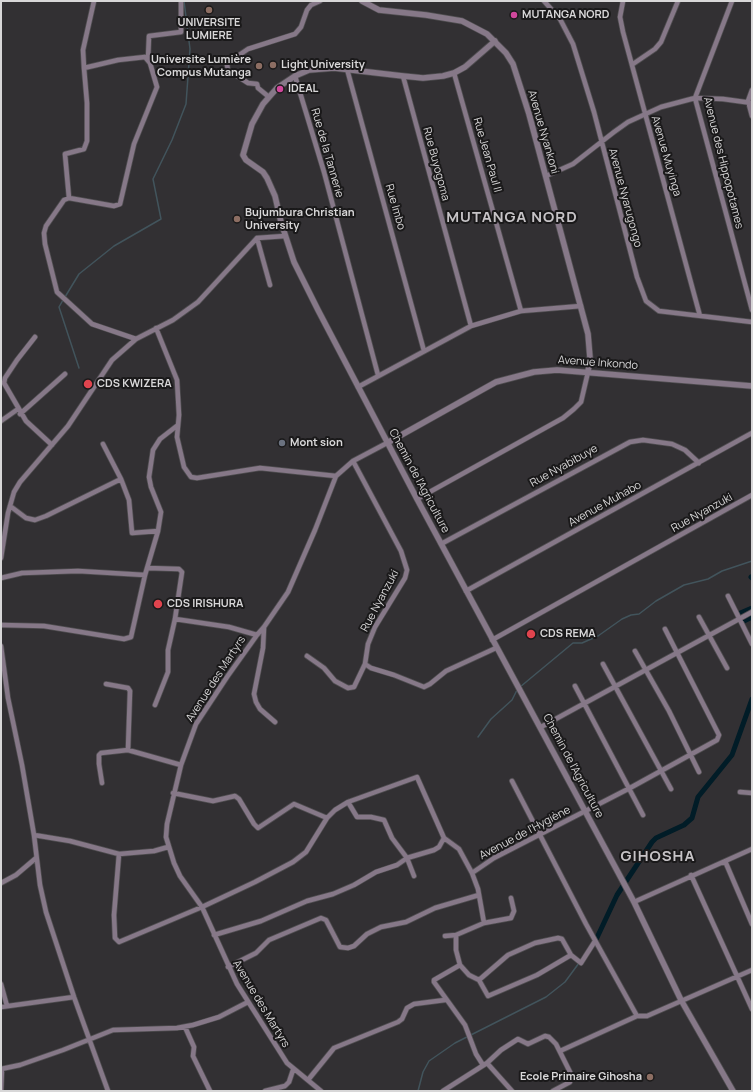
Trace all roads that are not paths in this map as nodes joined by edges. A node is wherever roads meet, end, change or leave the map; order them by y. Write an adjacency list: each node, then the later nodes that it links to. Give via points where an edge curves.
1 (94, 1): 12 (street, via 83,50)
2 (181, 1): 10 (street, via 181,32 149,36)
3 (320, 1): 18 (street, via 307,10 301,27 295,34 248,49 227,65 228,70 248,83 257,84)
4 (362, 1): 9 (street, Avenue Nyankoni, via 379,10 462,21 478,28)
5 (544, 1): 23 (street, Avenue Nyarugongo, via 560,19 572,44)
6 (623, 1): 11 (street, Avenue Muyinga, via 620,17)
7 (678, 1): 11 (street, via 661,42)
8 (732, 1): 19 (street, Avenue des Hippopotames)
9 (495, 41): 14 (street, Chemin de l'Agriculture, via 475,60); 24 (street, Avenue Nyankoni, via 513,64)
10 (148, 59): 12 (street, via 132,58); 25 (street, via 157,87 134,144 120,204 114,206)
11 (633, 64): 21 (street, Avenue Muyinga)
12 (84, 68): 25 (street, via 87,103 86,141 84,149 66,154)
13 (347, 69): 15 (street, Chemin de l'Agriculture, via 323,68); 16 (street, Chemin de l'Agriculture); 38 (street, Rue Imbo)
14 (454, 73): 16 (street, Chemin de l'Agriculture, via 434,77); 31 (street, Rue Jean Paul II)
15 (295, 76): 18 (street, Chemin de l'Agriculture, via 281,84); 41 (street, Rue de la Tannerie, via 324,172)
16 (403, 76): 34 (street, Rue Buyogoma)
17 (752, 90): 20 (street)
18 (269, 97): 26 (street, Chemin de l'Agriculture, via 252,124 243,155 267,178 275,196)
19 (695, 98): 20 (street); 21 (street, via 661,106); 30 (street, Avenue des Hippopotames)
20 (750, 102): 22 (street)
21 (645, 114): 23 (street, via 628,122); 32 (street, Avenue Muyinga)
22 (752, 116)
23 (601, 142): 24 (street, via 573,164); 32 (street, Avenue Nyarugongo, via 638,281 646,301 659,311)
24 (546, 176): 29 (street, Avenue Nyankoni)
25 (69, 198): 37 (street, via 60,204 44,233 47,258 56,289 92,324)
26 (285, 236): 27 (street); 43 (street, Chemin de l'Agriculture, via 294,262)
27 (257, 238): 28 (street); 35 (street, via 198,302 173,320)
28 (270, 285)
29 (581, 306): 31 (street); 39 (street, Avenue Nyankoni, via 588,334)
30 (752, 310)
31 (521, 311): 34 (street)
32 (700, 316): 33 (street, Avenue Nyarugongo)
33 (752, 322)
34 (471, 326): 38 (street)
35 (156, 328): 37 (street); 46 (street, via 177,380)
36 (35, 337): 44 (street, via 5,378 6,387)
37 (136, 339): 49 (street, via 112,360 89,396)
38 (424, 351): 41 (street)
39 (588, 372): 42 (street, Avenue Inkondo); 48 (street, Avenue Inkondo, via 558,370 514,376 496,382); 56 (street, via 581,402 569,414)
40 (65, 374): 44 (street)
41 (378, 375): 43 (street)
42 (752, 386)
43 (358, 387): 48 (street, Chemin de l'Agriculture)
44 (19, 411): 45 (street); 49 (street, via 26,421)
45 (1, 421)
46 (178, 425): 53 (street, via 177,437 184,466 188,473 197,478 260,468); 58 (street, via 160,439 153,450 149,478 161,512)
47 (752, 433): 52 (street, Avenue Muhabo)
48 (387, 443): 51 (street, Avenue des Martyrs); 56 (street, Chemin de l'Agriculture)
49 (52, 444): 57 (street, via 20,482)
50 (103, 444): 54 (street)
51 (353, 461): 53 (street, Avenue des Martyrs); 82 (street, Rue Nyanzuki, via 401,551 407,570 405,578 375,627 368,644)
52 (698, 463): 59 (street, Rue Nyabibuye, via 685,450 672,444 643,440 630,442); 64 (street, Avenue Muhabo)
53 (336, 476): 71 (street, Avenue des Martyrs, via 288,592)
54 (121, 479): 57 (street, via 35,520 26,518); 58 (street, via 129,500 132,533)
55 (752, 495): 75 (street, Rue Nyanzuki)
56 (417, 499): 59 (street, Chemin de l'Agriculture)
57 (10, 506): 60 (street)
58 (158, 531): 61 (street)
59 (441, 544): 64 (street, Chemin de l'Agriculture)
60 (1, 558)
61 (147, 568): 62 (street); 69 (street, via 181,570)
62 (145, 575): 63 (street, via 78,571 22,573); 70 (street, via 133,634 128,639 44,626)
63 (1, 578)
64 (466, 591): 75 (street, Chemin de l'Agriculture)
65 (728, 596): 68 (street)
66 (752, 612): 68 (street)
67 (699, 617): 74 (street)
68 (739, 618): 74 (street); 76 (street)
69 (175, 619): 73 (street, via 229,626); 90 (street, via 168,650 168,672)
70 (1, 625)
71 (264, 627): 73 (street, Avenue des Martyrs); 91 (street, via 263,648 254,694 260,709)
72 (666, 629): 80 (street, Avenue de l'Hygiène)
73 (257, 635): 95 (street, Avenue des Martyrs, via 196,724)
74 (710, 635): 80 (street); 84 (street)
75 (492, 640): 78 (street, Chemin de l'Agriculture)
76 (752, 644)
77 (1, 646): 109 (street, via 8,698)
78 (496, 648): 82 (street, via 446,671 424,686); 92 (street, Chemin de l'Agriculture)
79 (635, 651): 85 (street)
80 (678, 653): 85 (street); 94 (street, Avenue de l'Hygiène, via 719,735 717,740)
81 (307, 656): 82 (street, via 324,668 335,681 348,688 354,687)
82 (366, 664)
83 (603, 664): 88 (street)
84 (727, 668)
85 (646, 671): 88 (street); 94 (street)
86 (106, 684): 93 (street, via 130,690)
87 (575, 686): 89 (street)
88 (615, 687): 89 (street); 96 (street)
89 (584, 704): 92 (street); 100 (street)
90 (154, 705)
91 (275, 722)
92 (541, 728): 106 (street, Chemin de l'Agriculture)
93 (128, 750): 95 (street); 99 (street, via 104,752 99,755)
94 (692, 754): 96 (street, Avenue de l'Hygiène); 97 (street)
95 (181, 765): 103 (street, Avenue des Martyrs)
96 (661, 771): 100 (street, Avenue de l'Hygiène); 101 (street)
97 (700, 772)
98 (512, 781): 110 (street)
99 (102, 782)
100 (630, 788): 106 (street, Avenue de l'Hygiène); 107 (street)
101 (671, 789)
102 (740, 792): 104 (street)
103 (173, 793): 108 (street, via 213,801 235,796 258,828 294,804); 112 (street, Avenue des Martyrs, via 167,824)
104 (752, 793)
105 (348, 802): 108 (street); 111 (street, via 417,777); 116 (street, via 357,817 384,820 392,838)
106 (586, 811): 110 (street, Avenue de l'Hygiène); 124 (street, Chemin de l'Agriculture)
107 (643, 815)
108 (328, 818): 125 (street, via 300,858)
109 (34, 835): 114 (street); 115 (street)
110 (541, 835): 118 (street, Avenue de l'Hygiène, via 500,855); 131 (street)
111 (444, 838): 116 (street, via 434,850); 118 (street, via 459,849)
112 (168, 847): 114 (street); 125 (street, Avenue des Martyrs, via 180,876)
113 (752, 849): 117 (street)
114 (119, 854): 125 (street, via 114,915 117,941 123,941)
115 (36, 858): 121 (street, via 16,875); 139 (street, via 46,912)
116 (407, 858): 120 (street); 128 (street, via 333,894 307,901 261,921)
117 (724, 861): 119 (street); 127 (street)
118 (472, 873): 122 (street, Avenue de l'Hygiène)
119 (691, 875): 124 (street); 136 (street)
120 (414, 876)
121 (1, 883)
122 (479, 895): 126 (street, Avenue de l'Hygiène); 134 (street, via 435,908 406,922 381,928 367,934 348,948 340,947 326,920 321,918 269,940 256,953)
123 (511, 898): 126 (street, via 514,911 511,918)
124 (634, 902): 141 (street, Chemin de l'Agriculture)
125 (202, 907): 128 (street, Avenue des Martyrs)
126 (484, 923): 129 (street)
127 (752, 924)
128 (214, 935): 134 (street, Avenue des Martyrs)
129 (456, 935): 130 (street); 133 (street)
130 (445, 936)
131 (596, 941): 132 (street, via 583,962); 146 (street)
132 (571, 955): 137 (street, via 537,975 490,996); 137 (street, via 564,942 558,938 535,943 508,955)
133 (460, 965): 137 (street); 140 (street, via 434,980)
134 (228, 967): 142 (street, Avenue des Martyrs)
135 (752, 970): 136 (street)
136 (737, 976): 141 (street); 145 (street)
137 (478, 980)
138 (1, 984): 143 (street)
139 (74, 997): 143 (street); 148 (street)
140 (445, 1000): 150 (street, via 464,1025 476,1054); 153 (street, via 414,1004 407,1008 398,1022 334,1048)
141 (681, 1000): 146 (street, via 647,1016); 162 (street, Chemin de l'Agriculture)
142 (248, 1002): 147 (street, via 219,1017); 152 (street, Avenue des Martyrs)
143 (7, 1006): 144 (street)
144 (1, 1007)
145 (752, 1009)
146 (638, 1016): 149 (street)
147 (186, 1027): 148 (street, via 124,1028); 156 (street, via 194,1047 193,1056)
148 (90, 1040): 151 (street, via 20,1065); 155 (street)
149 (560, 1051): 150 (street, via 549,1037 545,1036 528,1044 518,1039); 161 (street, via 572,1078 570,1082)
150 (485, 1064): 159 (street); 160 (street)
151 (1, 1069): 154 (street)
152 (293, 1070): 153 (street, Avenue des Martyrs); 157 (street, via 285,1086)
153 (308, 1080): 158 (street, Avenue des Martyrs)
154 (1, 1091)
155 (108, 1091)
156 (210, 1091)
157 (265, 1091)
158 (321, 1091)
159 (443, 1091)
160 (512, 1091)
161 (553, 1091)
162 (733, 1091)

